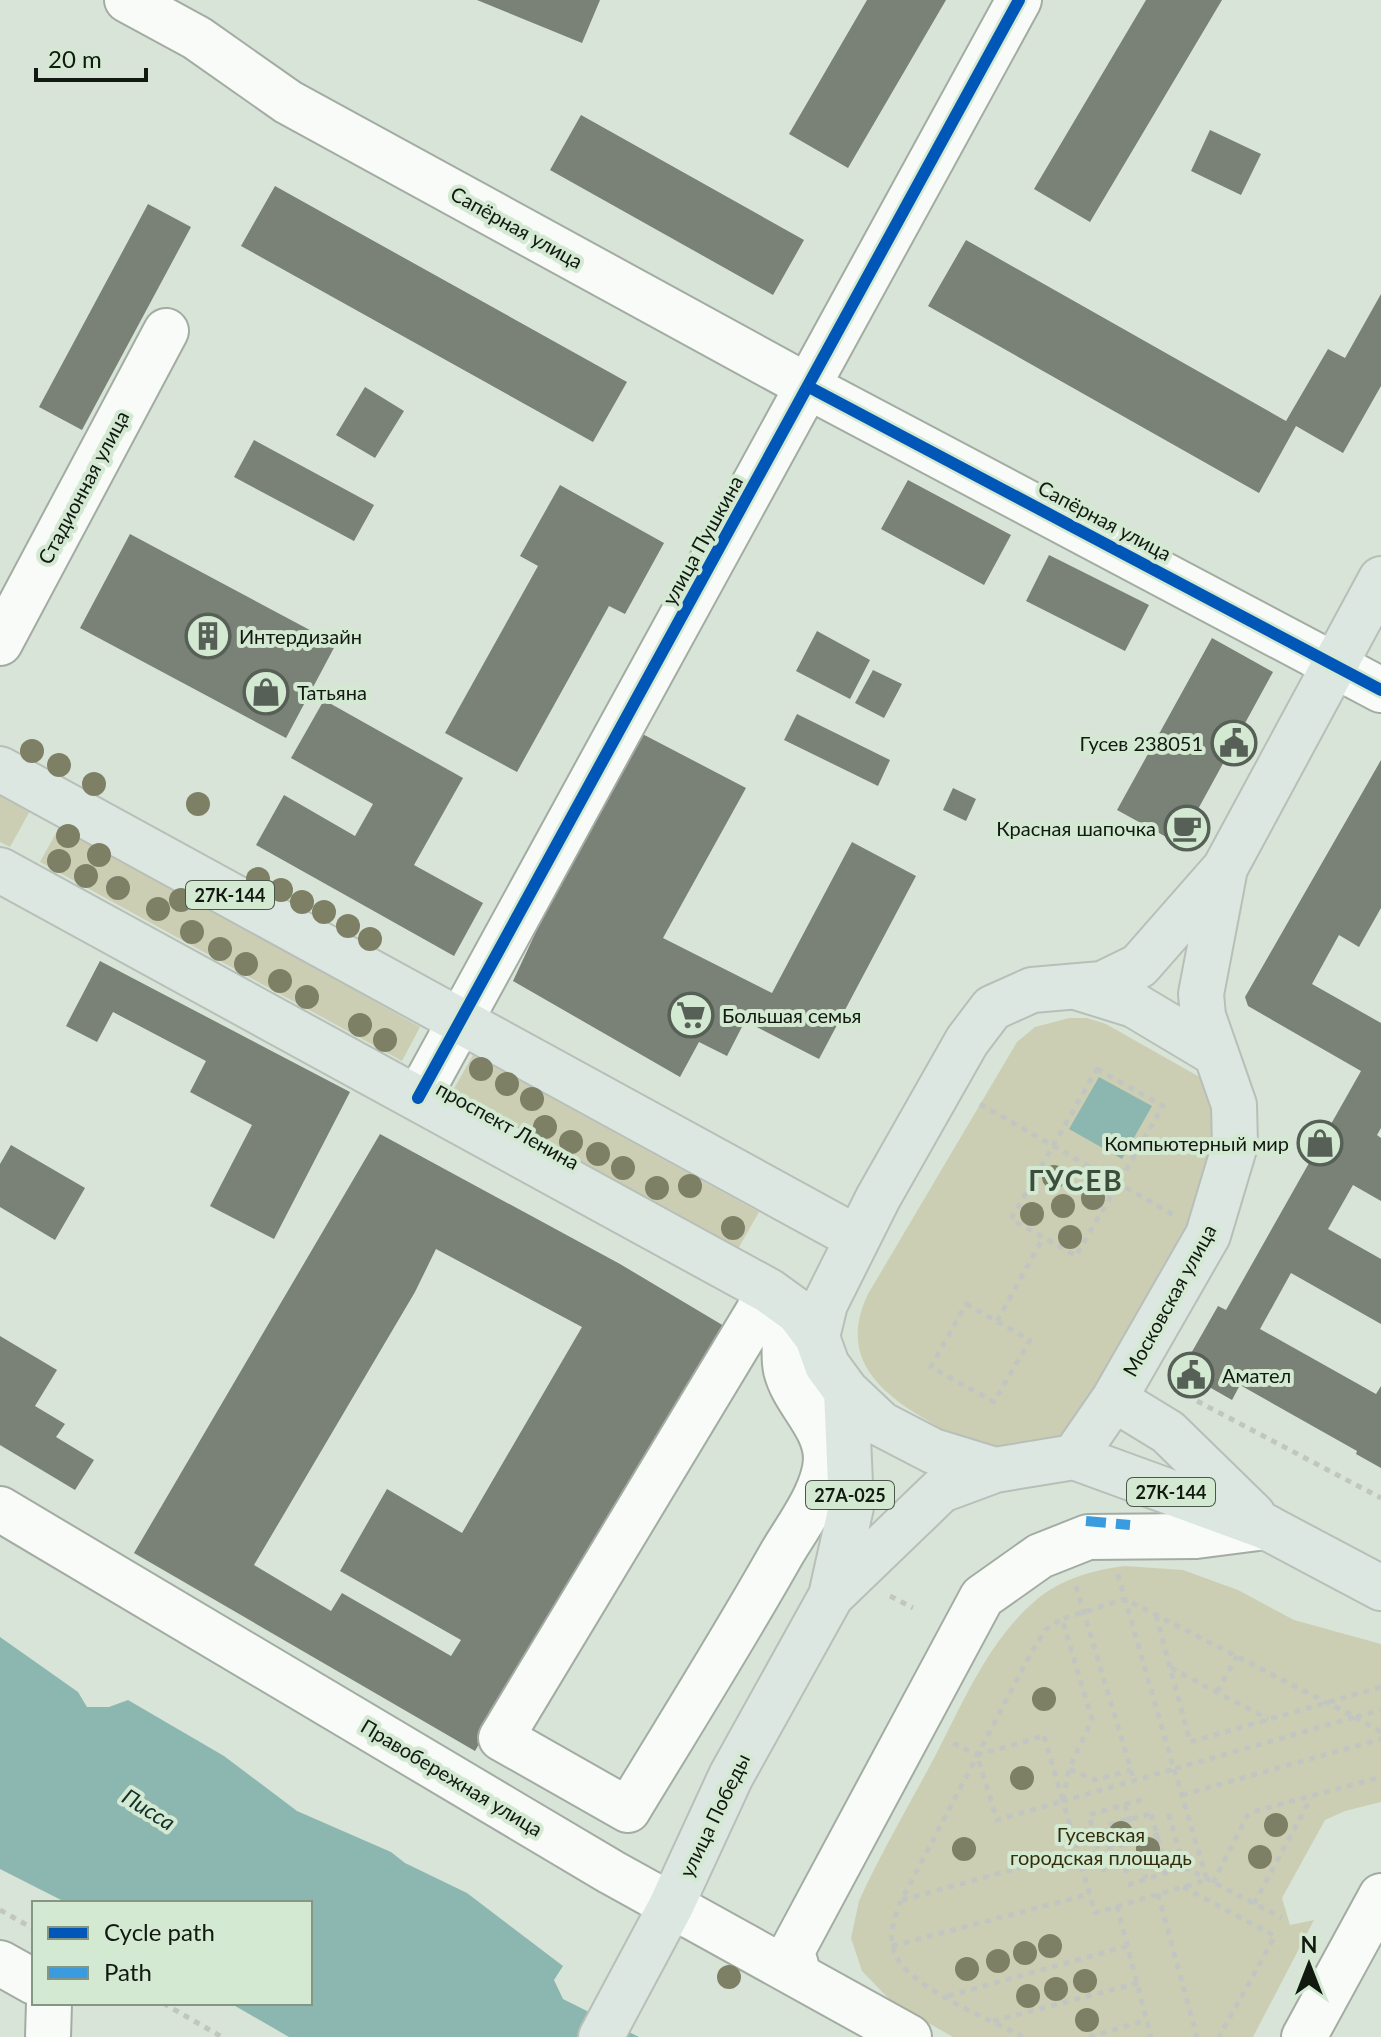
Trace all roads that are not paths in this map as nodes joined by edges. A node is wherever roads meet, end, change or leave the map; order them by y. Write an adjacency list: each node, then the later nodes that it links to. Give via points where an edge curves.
1 (127, 0): 4 (street, Сапёрная улица, via 197,38 288,102)
2 (1019, 0): 4 (street, улица Пушкина)
3 (166, 331): 6 (street, Стадионная улица)
4 (809, 387): 7 (street, Сапёрная улица); 13 (street, улица Пушкина)
5 (1381, 579): 7 (main road, Московская улица)
6 (0, 643)
7 (1333, 664): 8 (street, Сапёрная улица); 10 (main road, Московская улица)
8 (1381, 690)
9 (0, 769): 13 (main road, 27К-144)
10 (1225, 868): 12 (main road, Московская улица, via 1139,966 1102,984); 14 (main road, Московская улица, via 1201,994)
11 (0, 870): 15 (main road, проспект Ленина)
12 (1073, 986): 14 (main road, Московская улица, via 1134,1005); 16 (main road, Московская улица, via 1032,990 992,1008 967,1041)
13 (460, 1021): 15 (street, улица Пушкина); 16 (main road, 27К-144)
14 (1216, 1054): 19 (main road, Московская улица, via 1234,1105 1235,1145 1222,1193 1208,1235)
15 (418, 1098): 17 (main road, проспект Ленина, via 769,1291 798,1312)
16 (855, 1237): 17 (main road, Московская улица, via 825,1304)
17 (817, 1337): 18 (main road, проспект Ленина, via 827,1365)
18 (846, 1391): 21 (main road, via 881,1424 933,1451); 27 (main road, 27А-025, via 851,1507)
19 (1114, 1399): 20 (main road, Московская улица); 25 (main road, 27К-144, via 1168,1432)
20 (1074, 1457): 21 (main road); 25 (main road, 27К-144)
21 (995, 1470): 27 (main road, 27А-025, via 941,1490)
22 (0, 1509): 30 (street, Правобережная улица)
23 (1086, 1521): 24 (street)
24 (1130, 1525)
25 (1266, 1527): 26 (main road, 27К-144); 32 (street, via 1196,1536 1088,1537 1040,1556 982,1597 792,1951)
26 (1381, 1588)
27 (831, 1596): 30 (main road, улица Победы / 27А-025, via 731,1776)
28 (501, 1738): 28 (street, via 628,1810 773,1569 818,1486 826,1459 821,1437 785,1367 788,1336 775,1305 765,1300)
29 (1381, 1896): 38 (street)
30 (663, 1921): 32 (street, Правобережная улица); 36 (main road, улица Победы / 27А-025)
31 (0, 1963): 33 (street)
32 (799, 1976): 37 (street, Правобережная улица)
33 (32, 1981)
34 (49, 2005): 35 (street)
35 (48, 2037)
36 (601, 2037)
37 (909, 2037)
38 (1304, 2037)

